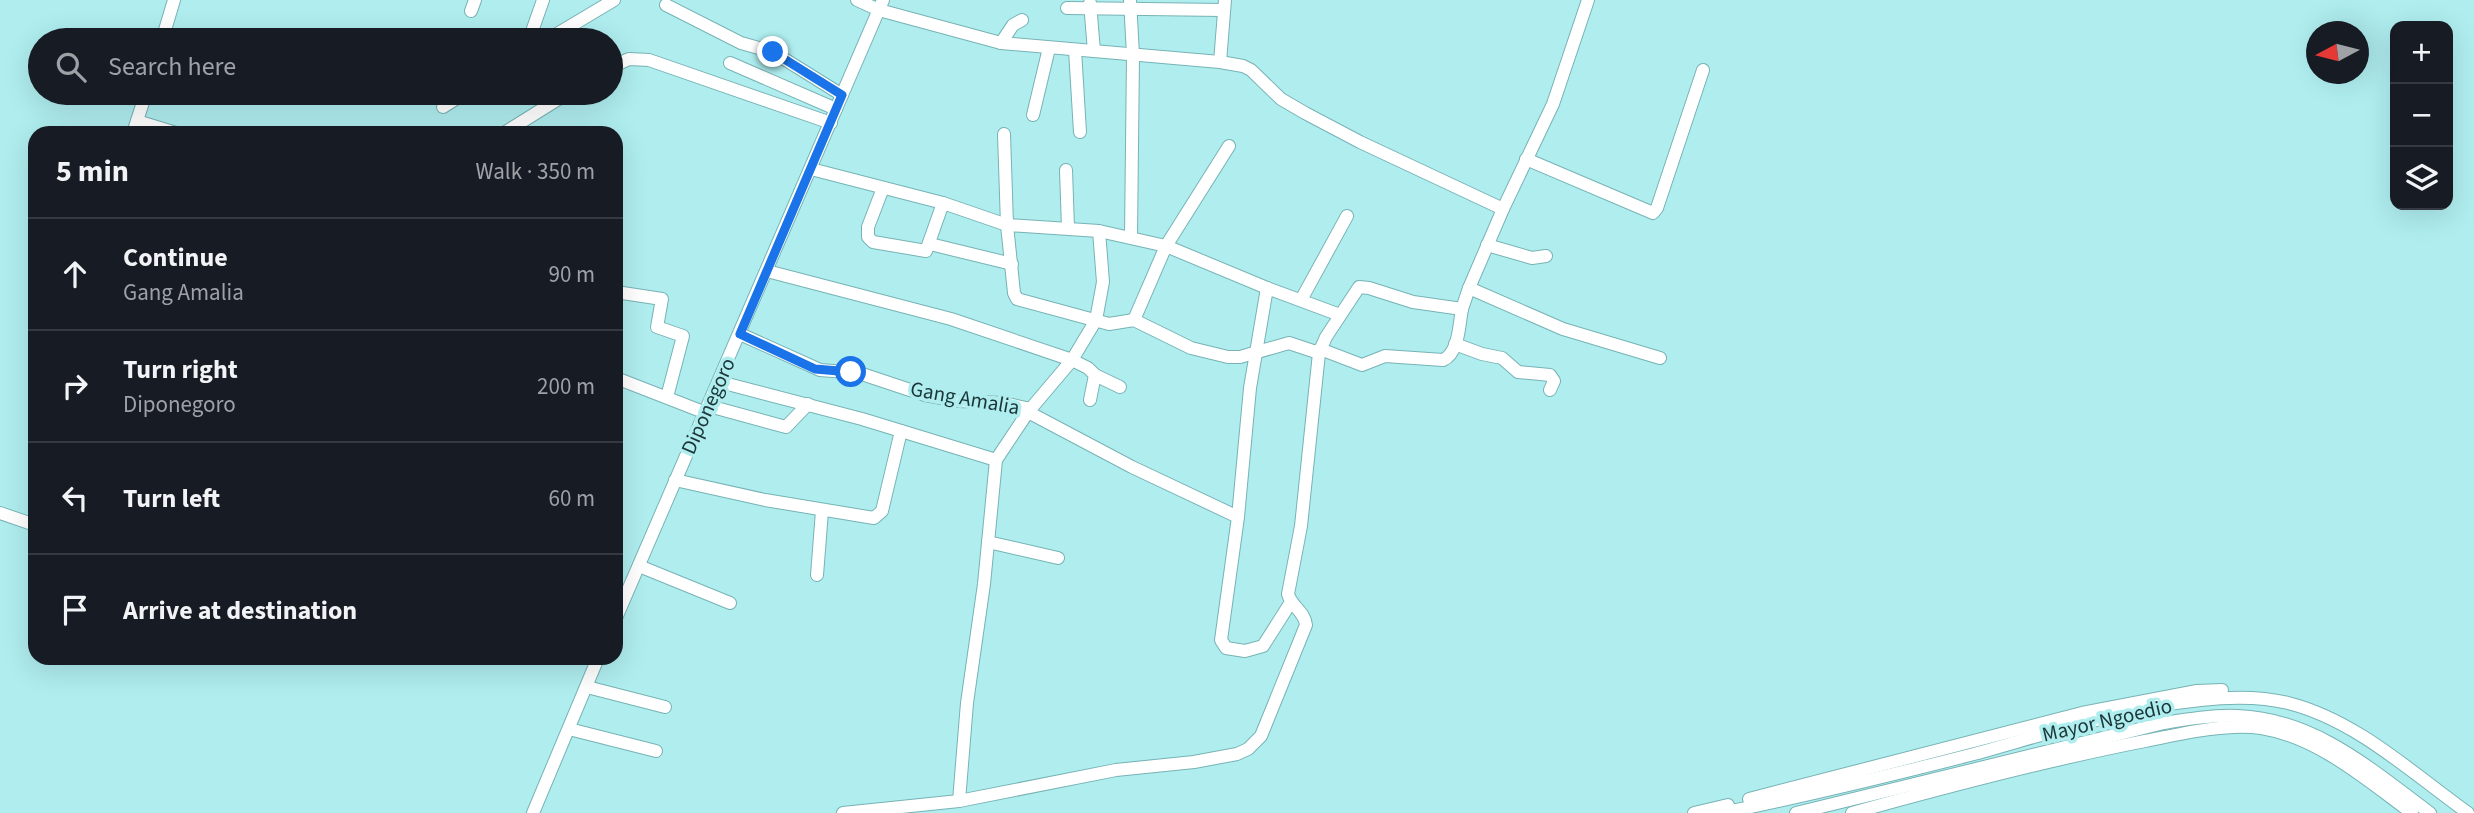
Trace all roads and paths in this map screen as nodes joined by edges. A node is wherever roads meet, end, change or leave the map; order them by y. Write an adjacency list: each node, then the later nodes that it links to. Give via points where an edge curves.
1 (174, 0): 13 (street)
2 (543, 0): 14 (street)
3 (614, 0): 15 (street)
4 (857, 0): 8 (street)
5 (1588, 0): 38 (street, via 1553,104)
6 (1091, 4): 9 (street); 11 (street); 19 (street)
7 (666, 5): 25 (street, via 741,43 773,52)
8 (881, 5): 16 (street); 25 (street, Diponegoro)
9 (1130, 5): 10 (street); 20 (street)
10 (1224, 5): 22 (street)
11 (1067, 8)
12 (1022, 20): 16 (street)
13 (166, 28)
14 (533, 28)
15 (567, 28)
16 (1001, 43): 17 (street)
17 (1049, 48): 18 (street); 31 (street)
18 (1075, 50): 19 (street); 35 (street)
19 (1094, 51): 20 (street)
20 (1133, 55): 22 (street); 48 (street)
21 (623, 62): 32 (street, via 649,60)
22 (1220, 62): 43 (street, via 1251,70 1305,113)
23 (730, 63): 30 (street)
24 (1703, 70): 38 (street, via 1653,213)
25 (842, 95): 30 (street, Diponegoro)
26 (142, 105): 33 (street)
27 (446, 105): 29 (street)
28 (549, 105): 34 (street)
29 (443, 107)
30 (836, 109): 32 (street, Diponegoro)
31 (1033, 114)
32 (831, 123): 39 (street, Diponegoro)
33 (135, 126)
34 (515, 126)
35 (1080, 132)
36 (1004, 134): 45 (street)
37 (1229, 146): 50 (street)
38 (1526, 159): 43 (street)
39 (811, 169): 41 (street); 54 (street, Diponegoro)
40 (1066, 170): 46 (street)
41 (883, 188): 42 (street); 49 (street, via 868,228 870,240 923,251)
42 (943, 204): 45 (street); 49 (street)
43 (1503, 209): 51 (street)
44 (1347, 216): 58 (street)
45 (1007, 225): 46 (street); 53 (street)
46 (1068, 228): 47 (street)
47 (1099, 231): 48 (street); 61 (street, via 1103,282)
48 (1131, 236): 50 (street)
49 (930, 244): 53 (street)
50 (1166, 246): 55 (street); 62 (street)
51 (1487, 246): 52 (street, via 1532,258); 56 (street)
52 (1546, 256)
53 (1012, 264): 61 (street, via 1017,299)
54 (767, 271): 63 (street, Diponegoro); 68 (street, via 951,319)
55 (1267, 288): 58 (street); 66 (street)
56 (1469, 288): 59 (street); 67 (street, via 1563,330)
57 (623, 293): 74 (street, via 662,299 657,327 683,337)
58 (1301, 300): 60 (street)
59 (1462, 309): 60 (street, via 1408,301 1362,286); 64 (street)
60 (1340, 315): 65 (street)
61 (1096, 320): 62 (street, via 1112,324); 68 (street)
62 (1134, 320): 66 (street, via 1206,353 1234,357)
63 (740, 334): 71 (street, Diponegoro); 78 (street, Gang Amalia, via 820,370 859,373 925,395 1003,403)
64 (1455, 344): 65 (street, via 1443,360 1385,356 1362,365); 73 (street, via 1502,358 1518,372 1550,375 1554,381)
65 (1320, 351): 66 (street, via 1289,343); 91 (street, via 1288,594)
66 (1256, 353): 84 (street)
67 (1660, 358)
68 (1072, 360): 69 (street); 78 (street)
69 (1095, 375): 72 (street); 75 (street)
70 (623, 381): 74 (street)
71 (720, 382): 76 (street); 77 (street, Diponegoro)
72 (1120, 387)
73 (1550, 390)
74 (667, 397): 77 (street)
75 (1090, 400)
76 (808, 404): 77 (street, via 786,427); 79 (street)
77 (708, 410): 81 (street, Diponegoro)
78 (1030, 411): 80 (street); 84 (street, Gang Amalia, via 1132,467)
79 (901, 430): 80 (street); 82 (street, via 880,514 870,518)
80 (996, 460): 86 (street)
81 (675, 480): 82 (street); 88 (street, Diponegoro)
82 (822, 511): 89 (street)
83 (0, 513): 85 (street)
84 (1238, 517): 91 (street, via 1223,646 1234,651 1263,646)
85 (28, 523)
86 (988, 541): 87 (street); 99 (street, via 967,703)
87 (1058, 558)
88 (639, 566): 90 (street, Diponegoro); 92 (street)
89 (817, 575)
90 (623, 602)
91 (1291, 602): 99 (street, via 1304,616 1305,630 1261,736 1248,749 1227,757 1134,767)
92 (730, 603)
93 (595, 665): 94 (street)
94 (587, 687): 96 (street); 97 (street)
95 (2222, 690): 103 (street, via 2082,713)
96 (665, 708)
97 (569, 729): 98 (street); 100 (street)
98 (656, 751)
99 (965, 800): 101 (street); 102 (street)
100 (533, 813)
101 (843, 813)
102 (966, 813)
103 (1694, 813)
104 (1722, 813): 109 (street, Mayor Ngoedio, via 2136,712 2236,698 2263,698 2320,713 2350,728)
105 (1796, 813): 108 (street, Mayor Ngoedio, via 2164,723 2239,716 2277,721 2319,736)
106 (1852, 813): 107 (street, via 2101,750 2197,731 2260,728 2337,759)
107 (2412, 813)
108 (2431, 813)
109 (2468, 813)

